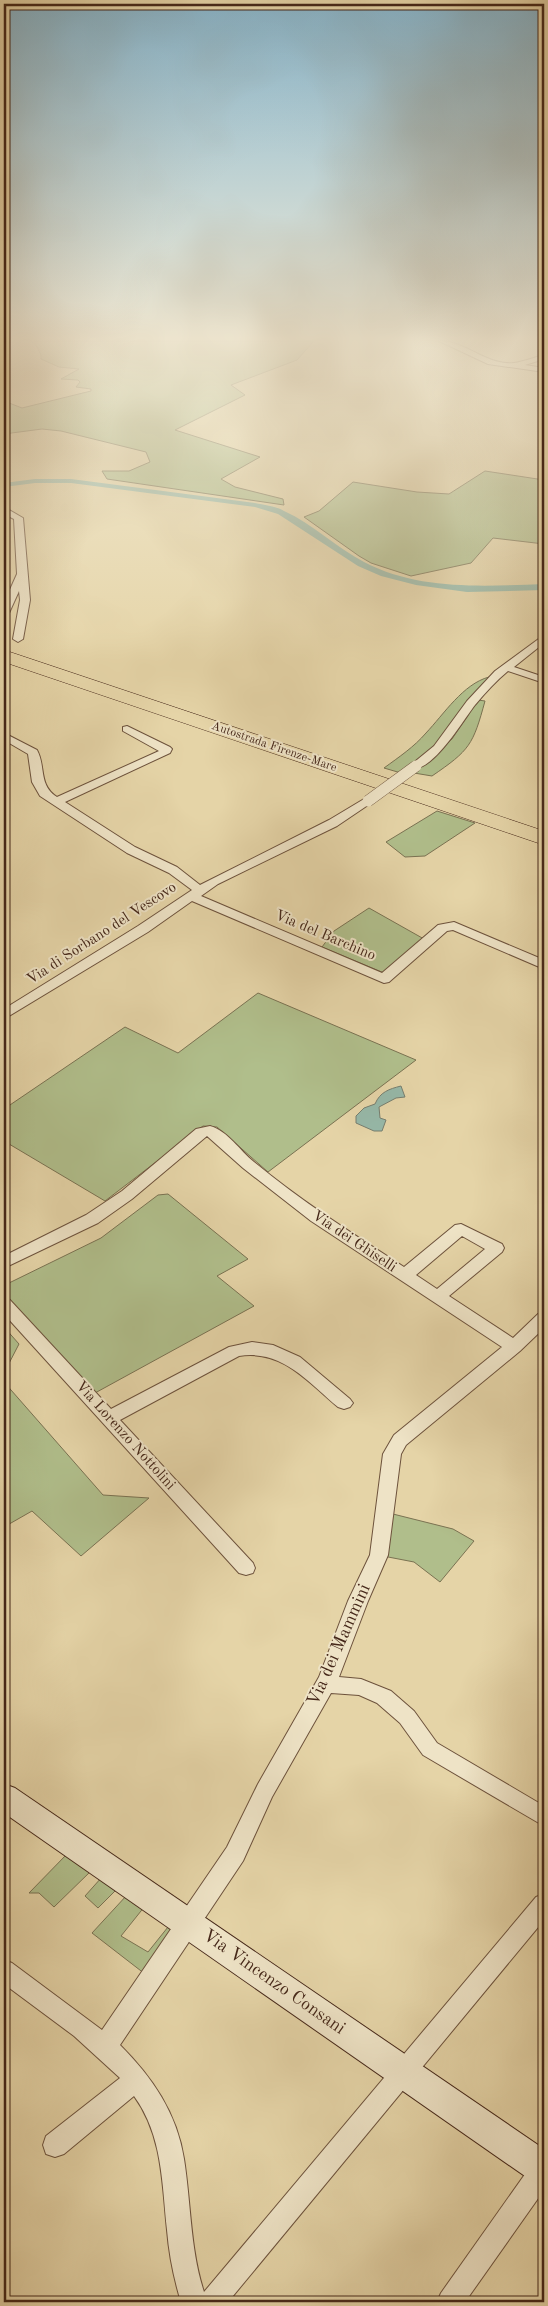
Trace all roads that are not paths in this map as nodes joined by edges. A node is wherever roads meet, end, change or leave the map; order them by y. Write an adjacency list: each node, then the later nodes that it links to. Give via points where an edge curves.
1 (4, 510): 2 (street, via 18,518)
2 (22, 574): 3 (street); 5 (street, via 25,600)
3 (4, 613)
4 (544, 638): 7 (street)
5 (11, 643): 12 (highway, Autostrada Firenze-Mare)
6 (4, 656): 13 (highway, Autostrada Firenze-Mare)
7 (508, 668): 8 (street); 14 (street, bridge, via 499,673 471,703 438,748 368,801 333,823)
8 (544, 680)
9 (127, 729): 11 (street, via 166,749 164,753)
10 (4, 736): 11 (street, Via di Sorbano del Vescovo, via 33,752 38,782 44,794)
11 (55, 802): 14 (street, Via di Sorbano del Vescovo, via 130,850 173,870)
12 (544, 829)
13 (544, 838)
14 (195, 893): 15 (street, Via del Barchino, via 384,979 443,928 454,926); 16 (street, Via di Sorbano del Vescovo)
15 (544, 965)
16 (4, 1015)
17 (4, 1263): 18 (street, Via dei Ghiselli, via 92,1219 127,1195 201,1132 210,1130 248,1165)
18 (404, 1276): 19 (street, Via dei Ghiselli); 19 (street, via 461,1229 496,1248)
19 (437, 1298): 22 (street, Via dei Ghiselli)
20 (4, 1304): 24 (street, Via Lorenzo Nottolini)
21 (544, 1318): 22 (street, Via dei Mammini)
22 (514, 1347): 26 (street, Via dei Mammini, via 400,1440 392,1454 379,1555)
23 (344, 1403): 24 (street, via 285,1354 272,1349 247,1347)
24 (109, 1418): 25 (street, Via Lorenzo Nottolini)
25 (246, 1568)
26 (326, 1684): 28 (street, via 361,1687 384,1697 407,1717 430,1749); 30 (street, Via dei Mammini, via 265,1791 234,1854)
27 (4, 1797): 30 (street, Via Vincenzo Consani)
28 (544, 1817)
29 (544, 1904): 33 (street)
30 (188, 1923): 32 (street, Via dei Mammini); 33 (street, Via Vincenzo Consani)
31 (4, 1971): 32 (street)
32 (105, 2046): 34 (street)
33 (404, 2072): 36 (street, Via Vincenzo Consani); 38 (street)
34 (137, 2079): 35 (street); 37 (street, via 152,2103 172,2153 182,2260)
35 (55, 2145)
36 (544, 2169): 39 (street)
37 (194, 2302)
38 (212, 2302)
39 (450, 2302)

